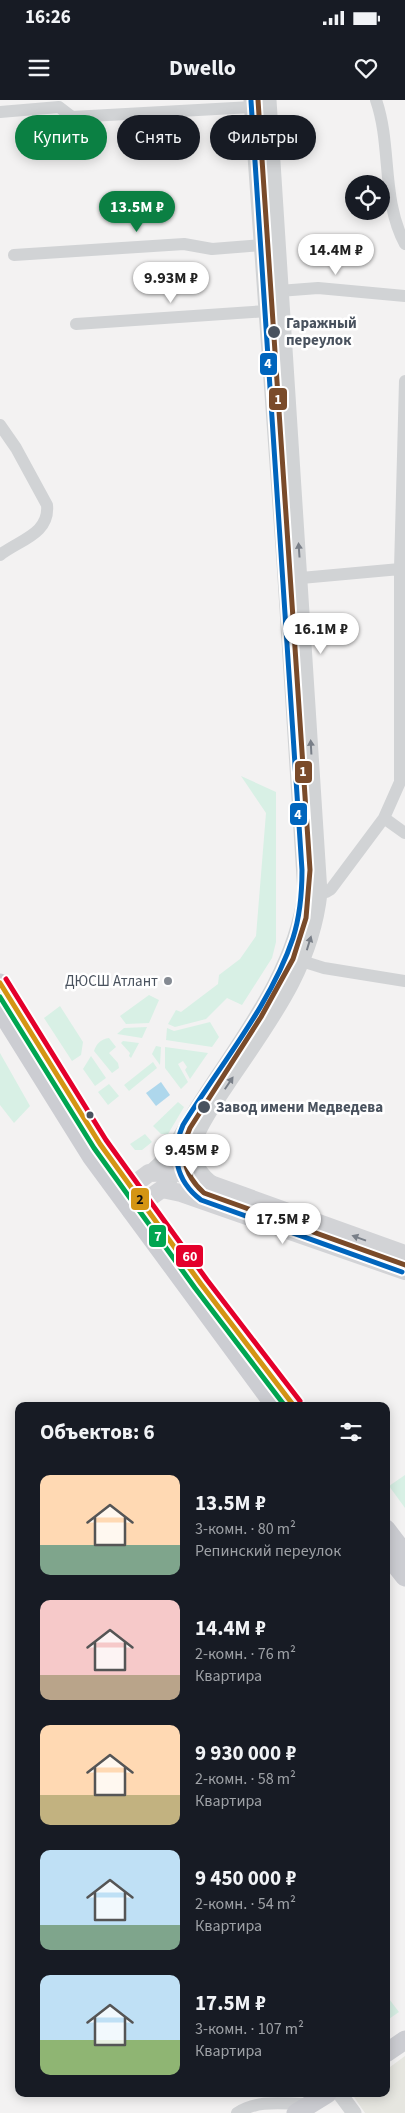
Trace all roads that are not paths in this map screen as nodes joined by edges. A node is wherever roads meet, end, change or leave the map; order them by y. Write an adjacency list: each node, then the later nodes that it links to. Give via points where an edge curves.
1 (269, 100): 8 (street)
2 (376, 100): 5 (street, via 383,132 387,182 398,231)
3 (252, 104): 4 (street, via 72,117 59,107); 6 (street)
4 (0, 112)
5 (405, 244)
6 (262, 245): 7 (street, via 212,249 184,244); 9 (street)
7 (14, 255)
8 (282, 290): 9 (street); 10 (street, via 318,288); 17 (street, one-way to 8)
9 (266, 292): 11 (street)
10 (405, 296)
11 (267, 311): 12 (street); 18 (street)
12 (76, 324)
13 (405, 381): 16 (street)
14 (0, 425): 15 (street, via 47,505 42,528)
15 (0, 555)
16 (400, 570): 17 (street); 19 (street, via 400,774 397,790)
17 (301, 578): 18 (street); 22 (street, one-way to 17)
18 (285, 579): 21 (street)
19 (384, 818): 20 (street); 22 (street, via 330,889)
20 (405, 834)
21 (304, 892): 22 (street); 23 (street, via 297,932)
22 (320, 893): 24 (street, one-way to 22, via 316,920)
23 (288, 957): 24 (street); 29 (street, via 268,996)
24 (303, 962): 25 (street); 28 (street, one-way to 24, via 219,1098 291,989)
25 (405, 980)
26 (0, 983): 34 (main road)
27 (0, 1010): 34 (main road, via 90,1156)
28 (195, 1142): 30 (street); 32 (street, via 198,1168)
29 (174, 1146): 30 (street); 31 (street, via 165,1161)
30 (177, 1172): 31 (main road); 32 (main road); 33 (street); 35 (street, via 185,1186)
31 (149, 1173): 34 (main road)
32 (214, 1186): 37 (main road, one-way to 32)
33 (162, 1190): 35 (main road); 36 (main road)
34 (125, 1191): 36 (main road)
35 (198, 1198): 38 (main road)
36 (136, 1207): 39 (main road); 40 (main road)
37 (405, 1254)
38 (405, 1271)
39 (272, 1402)
40 (291, 1402)
41 (390, 1534): 42 (main road)
42 (405, 1554)
43 (390, 1558): 44 (main road)
44 (405, 1577)
45 (405, 2040): 46 (main road)
46 (390, 2050)
47 (323, 2097): 49 (main road)
48 (342, 2097): 52 (street)
49 (304, 2110): 50 (street, via 276,2102)
50 (240, 2111): 51 (street)
51 (255, 2113)
52 (354, 2113)

